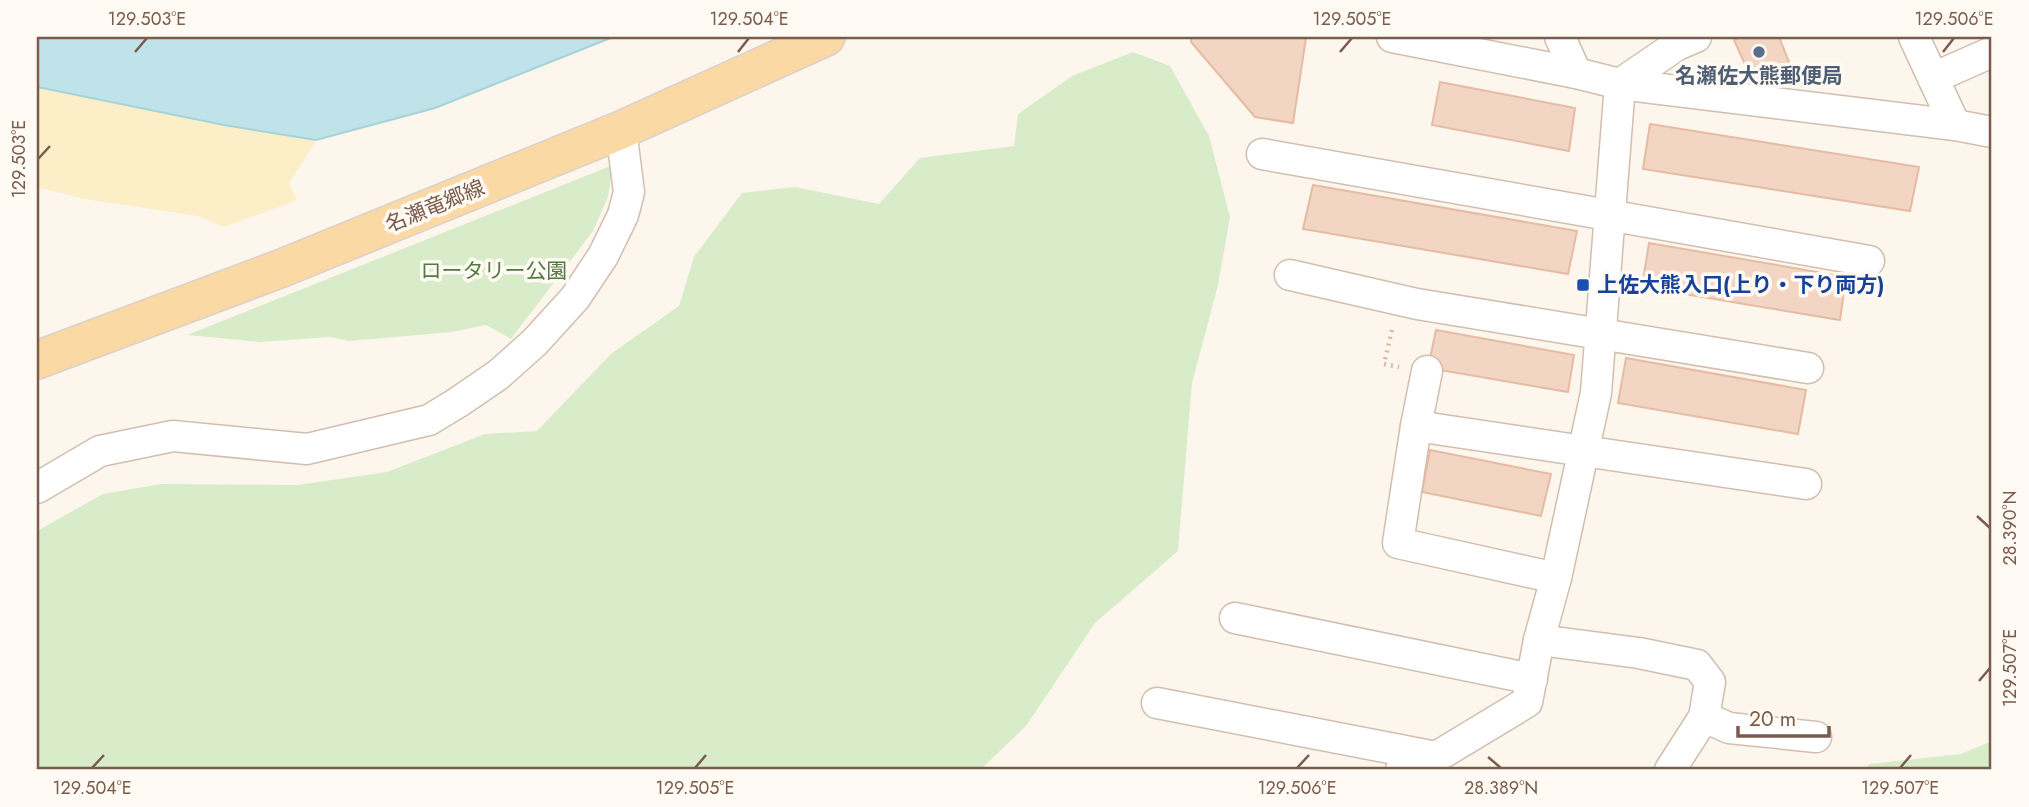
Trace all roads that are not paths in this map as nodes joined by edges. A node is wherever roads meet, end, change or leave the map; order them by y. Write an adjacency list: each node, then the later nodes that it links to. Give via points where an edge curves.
1 (826, 37): 11 (main road, 名瀬竜郷線)
2 (1392, 37): 7 (street)
3 (1560, 37): 7 (street)
4 (1696, 37): 9 (street, via 1676,45)
5 (1913, 37): 8 (street)
6 (1992, 52): 8 (street)
7 (1576, 73): 9 (street)
8 (1933, 78): 10 (street)
9 (1620, 83): 10 (street); 14 (street)
10 (1955, 125): 12 (street)
11 (621, 130): 18 (main road, 名瀬竜郷線, via 282,268); 24 (street, via 629,192 603,256 575,298 535,342 499,375 457,403 429,420 307,449 173,436 100,451)
12 (1992, 132)
13 (1262, 154): 14 (street)
14 (1610, 215): 15 (street); 17 (street)
15 (1869, 261)
16 (1290, 275): 17 (street, via 1399,300)
17 (1601, 335): 19 (street); 22 (street, via 1596,393)
18 (37, 360)
19 (1808, 368)
20 (1427, 371): 21 (street)
21 (1416, 426): 22 (street); 25 (street, via 1398,543)
22 (1584, 450): 23 (street); 25 (street)
23 (1806, 484)
24 (37, 488)
25 (1556, 578): 27 (street)
26 (1235, 618): 28 (street)
27 (1539, 640): 28 (street); 30 (street, via 1697,665 1710,682)
28 (1532, 679): 32 (street, via 1527,702)
29 (1157, 703): 32 (street)
30 (1704, 717): 31 (street, via 1730,728); 34 (street)
31 (1816, 737)
32 (1436, 757): 33 (street)
33 (1402, 770)
34 (1670, 770)

